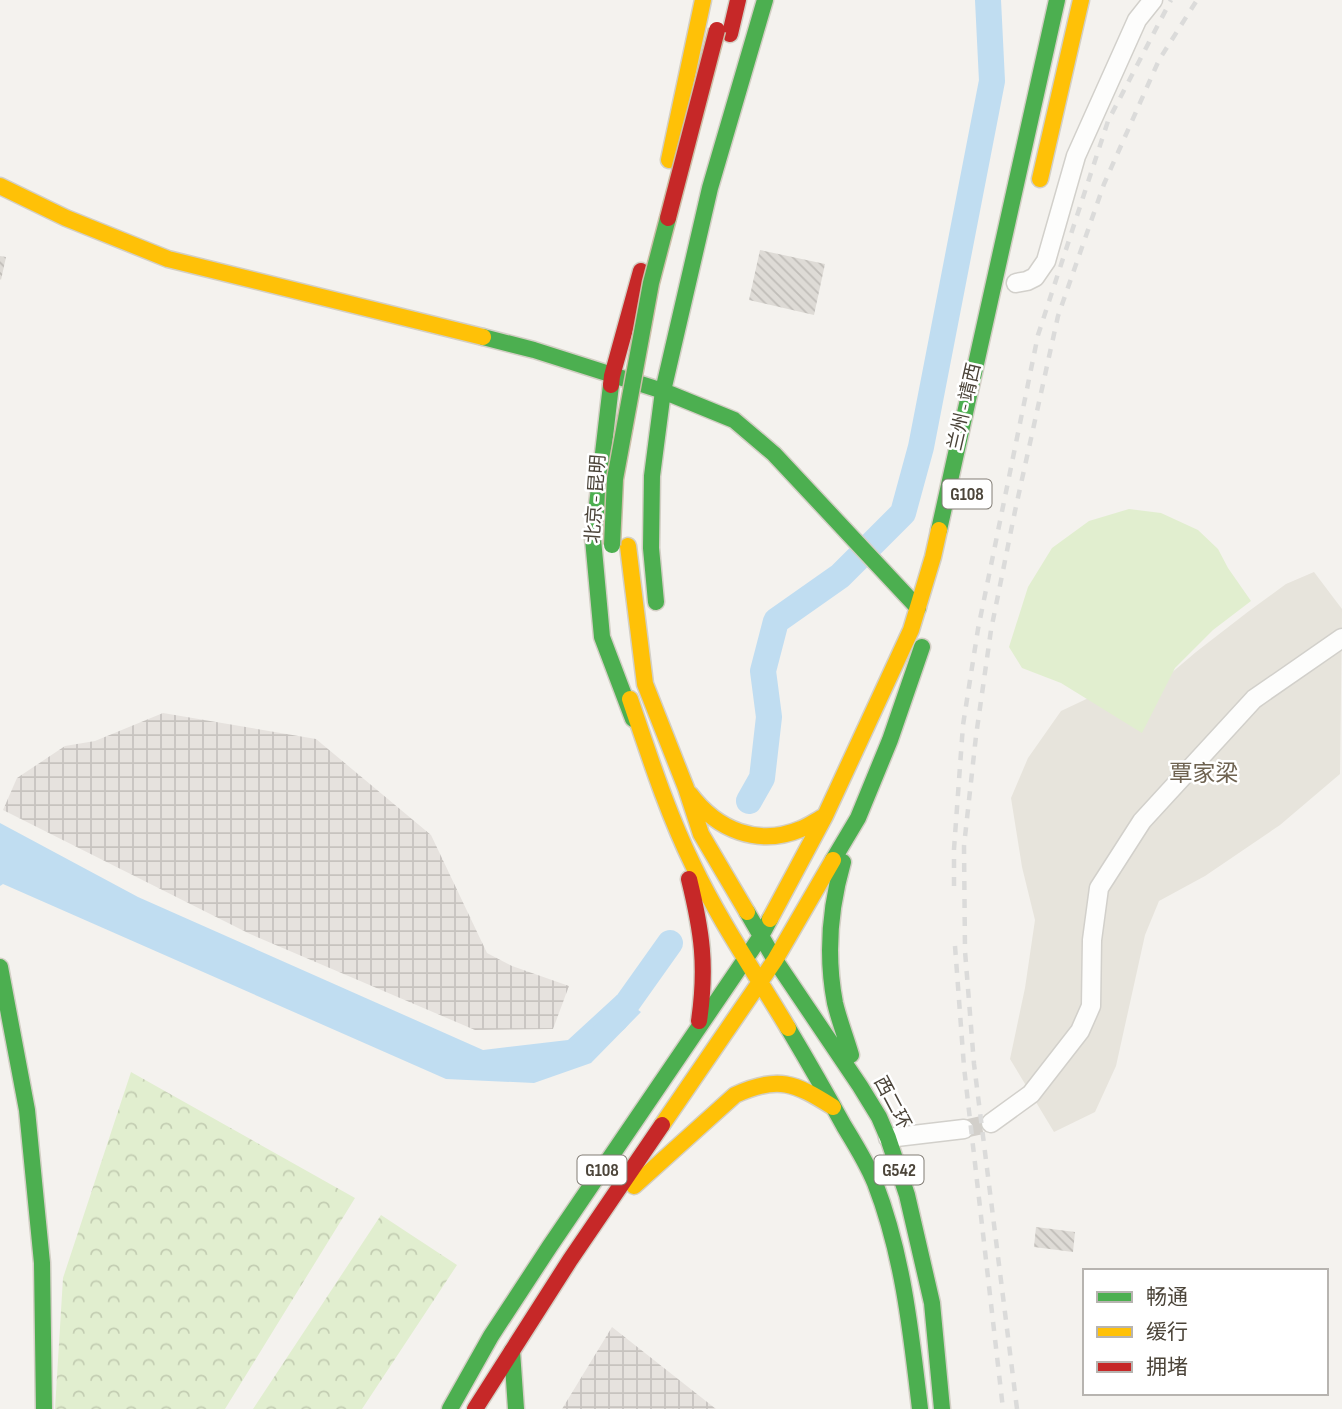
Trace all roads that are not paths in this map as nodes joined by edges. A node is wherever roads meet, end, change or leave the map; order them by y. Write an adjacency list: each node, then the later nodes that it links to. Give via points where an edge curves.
1 (703, 0): 14 (main road, via 660,201)
2 (724, 0): 8 (main road, 北京 - 昆明)
3 (738, 0): 8 (main road, 北京 - 昆明)
4 (765, 0): 15 (main road, via 710,188)
5 (1058, 0): 19 (main road, 兰州 - 靖西 / G108)
6 (1081, 0): 11 (main road)
7 (1153, 0): 12 (street, via 1138,20 1076,156 1046,261 1035,277)
8 (723, 32): 9 (main road, 北京 - 昆明); 26 (main road, 北京 - 昆明, bridge, via 651,283 615,479 621,545 645,684)
9 (708, 127)
10 (0, 186): 14 (main road, via 168,259 534,351)
11 (1038, 189)
12 (1016, 283)
13 (662, 327): 16 (main road)
14 (612, 376): 15 (main road); 25 (main road, via 593,539 602,637)
15 (663, 391): 19 (main road, via 734,420 774,454); 20 (main road, via 652,476 651,548)
16 (645, 409)
17 (639, 436): 18 (main road, 北京 - 昆明)
18 (629, 505)
19 (918, 608): 27 (main road, 兰州 - 靖西 / G108)
20 (659, 624)
21 (928, 628): 28 (main road, G108)
22 (1342, 638): 38 (street, via 1254,699 1142,821 1099,888 1091,1006 1080,1031 1031,1094)
23 (622, 648): 25 (main road, via 626,686)
24 (672, 712): 26 (main road)
25 (659, 786): 29 (main road)
26 (686, 788): 27 (main road, via 709,816 753,836 798,831); 30 (main road, 北京 - 昆明, via 701,834)
27 (825, 816): 30 (main road, 兰州 - 靖西 / G108)
28 (858, 818): 32 (main road, G108); 36 (main road, via 841,867 831,945 836,1004)
29 (678, 837): 31 (main road); 35 (main road, via 704,952)
30 (761, 936): 31 (main road, G108); 32 (main road, 西二环)
31 (746, 957): 34 (main road); 35 (main road, G108)
32 (775, 960): 34 (main road, G108); 36 (main road, 西二环 / G542)
33 (0, 967): 43 (main road, via 27,1110 42,1263)
34 (761, 981): 37 (main road, G542); 41 (main road, G108)
35 (697, 1032): 44 (main road, G108, via 520,1291)
36 (860, 1086): 40 (main road, 西二环 / G542)
37 (835, 1108): 41 (main road, via 797,1086 774,1082 753,1086 735,1095); 47 (main road, G542, via 873,1179 892,1231 908,1306)
38 (991, 1124)
39 (964, 1129): 40 (street)
40 (888, 1138): 48 (main road, 西二环 / G542, via 907,1195 932,1303)
41 (597, 1220): 42 (main road, G108)
42 (512, 1352): 45 (main road, G108); 46 (main road)
43 (44, 1409)
44 (450, 1409)
45 (475, 1409)
46 (516, 1409)
47 (920, 1409)
48 (942, 1409)

